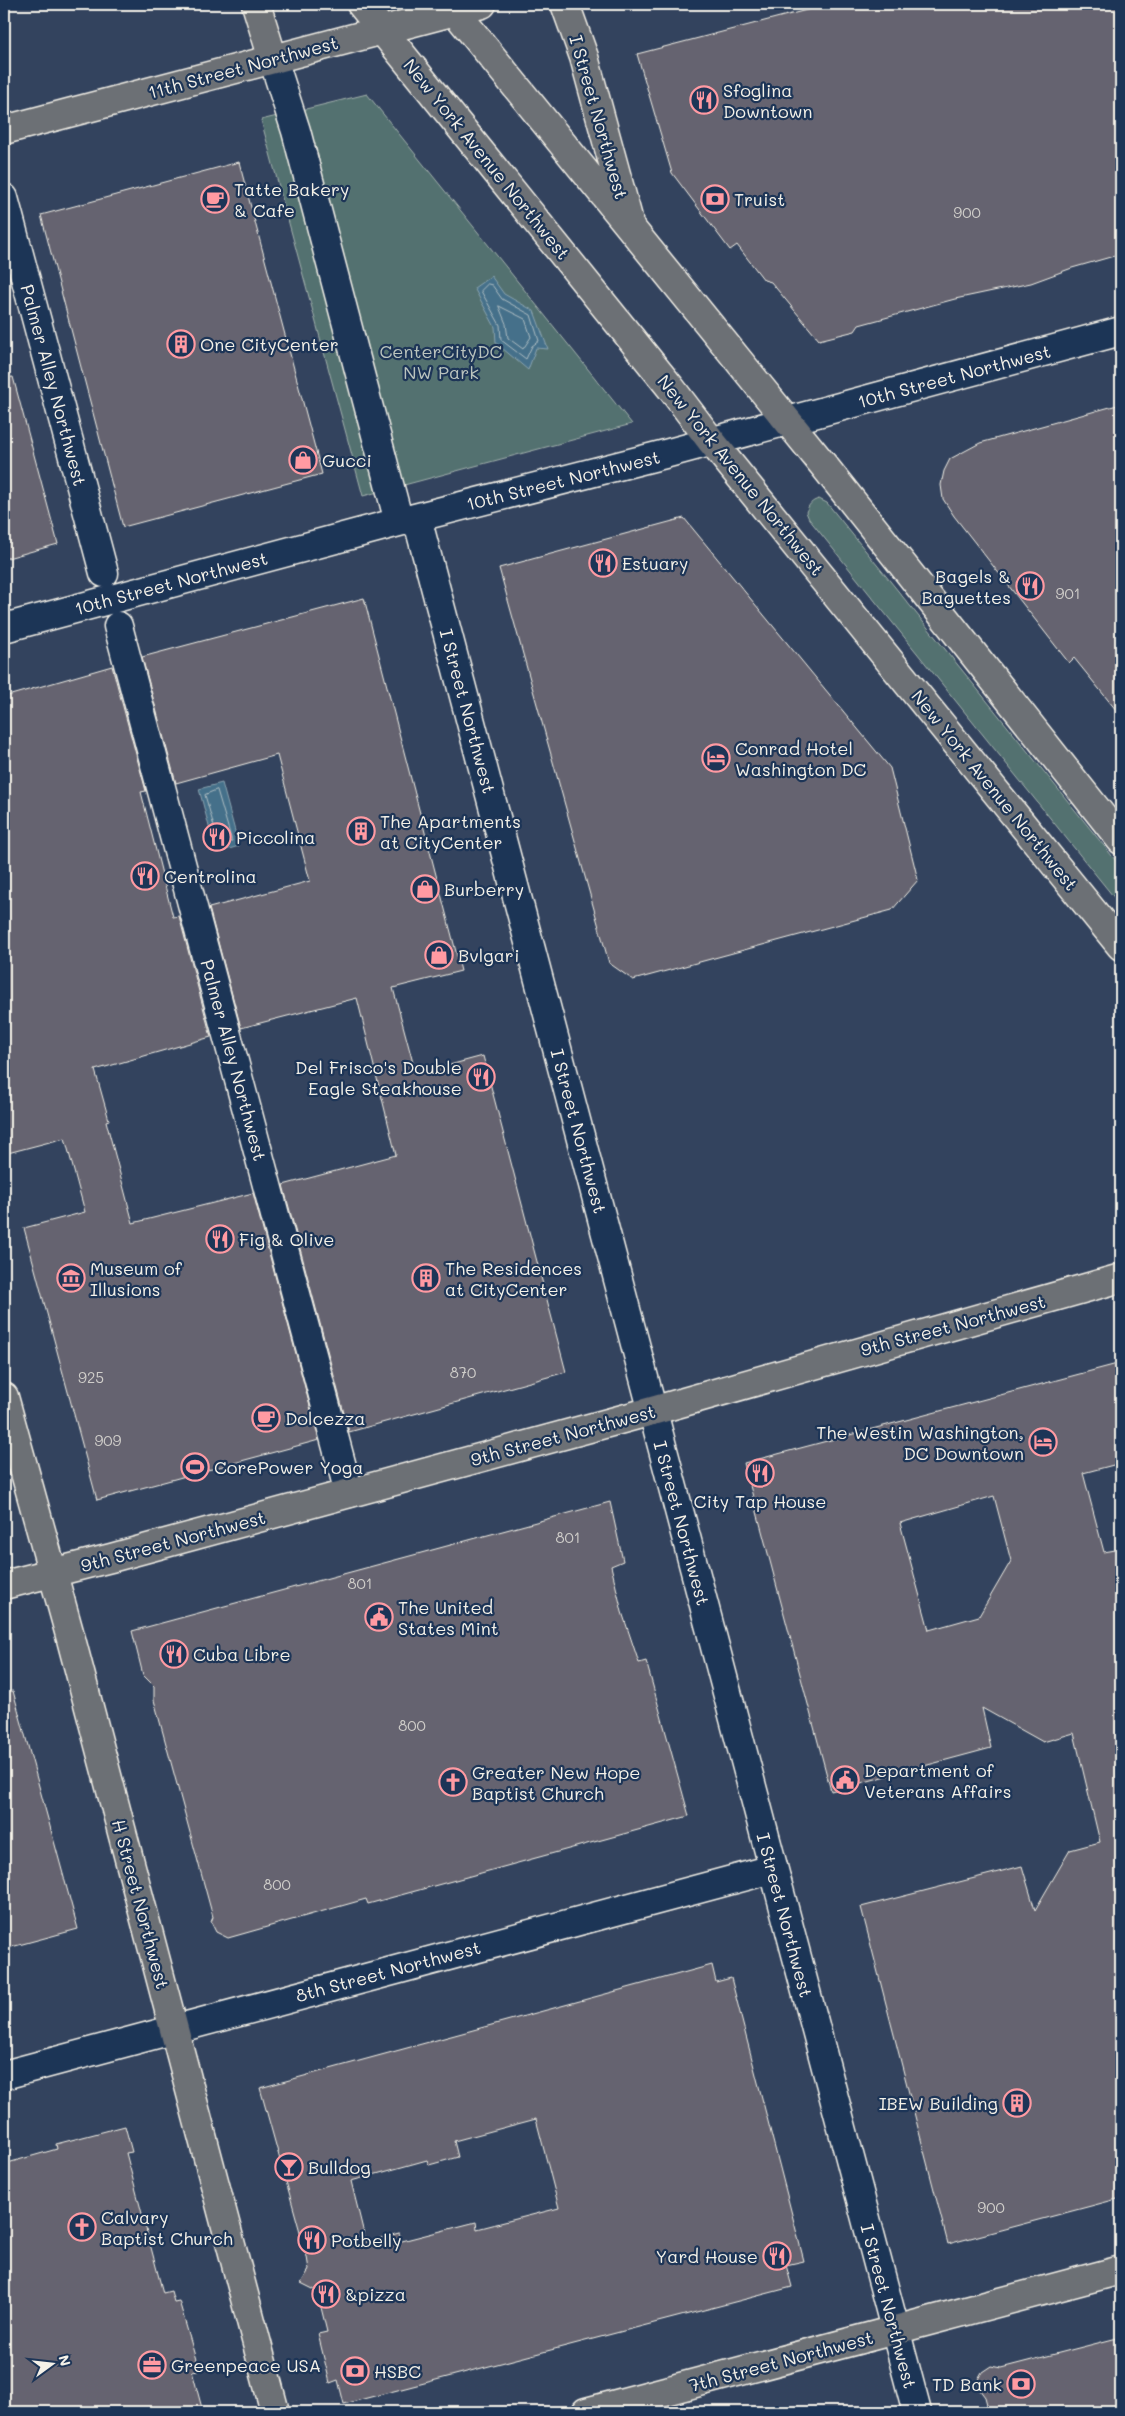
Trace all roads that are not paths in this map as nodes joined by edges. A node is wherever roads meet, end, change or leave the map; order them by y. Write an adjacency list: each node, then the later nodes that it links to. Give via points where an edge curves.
1 (256, 4): 7 (main road)
2 (361, 4): 6 (main road, New York Avenue Northwest)
3 (482, 4): 5 (main road, 11th Street Northwest)
4 (565, 4): 10 (main road, I Street Northwest, via 584,57)
5 (452, 8): 6 (main road, 11th Street Northwest); 10 (main road)
6 (383, 31): 7 (main road, 11th Street Northwest); 13 (main road, New York Avenue Northwest)
7 (273, 59): 8 (main road, 11th Street Northwest); 14 (street, I Street Northwest)
8 (4, 130)
9 (4, 198): 15 (street, Palmer Alley Northwest)
10 (632, 231): 12 (main road)
11 (1121, 331): 12 (street, 10th Street Northwest)
12 (787, 422): 13 (street, 10th Street Northwest); 18 (main road)
13 (712, 442): 14 (street, 10th Street Northwest); 19 (main road, New York Avenue Northwest)
14 (408, 520): 17 (street, 10th Street Northwest); 22 (street, I Street Northwest)
15 (104, 573)
16 (118, 626): 23 (street, Palmer Alley Northwest)
17 (4, 628)
18 (1121, 840)
19 (1121, 946)
20 (1121, 1278): 22 (main road, 9th Street Northwest)
21 (4, 1397): 24 (main road, H Street Northwest)
22 (652, 1411): 23 (main road, 9th Street Northwest); 26 (street, I Street Northwest)
23 (349, 1493): 24 (main road, 9th Street Northwest)
24 (52, 1573): 25 (main road, 9th Street Northwest); 27 (main road, H Street Northwest)
25 (4, 1585)
26 (773, 1869): 27 (street, 8th Street Northwest); 30 (street, I Street Northwest)
27 (174, 2028): 28 (street, 8th Street Northwest); 31 (main road, H Street Northwest)
28 (4, 2075)
29 (1121, 2270): 30 (main road, 7th Street Northwest)
30 (895, 2331): 32 (main road, 7th Street Northwest); 33 (street, I Street Northwest)
31 (275, 2412)
32 (586, 2412)
33 (917, 2412)

